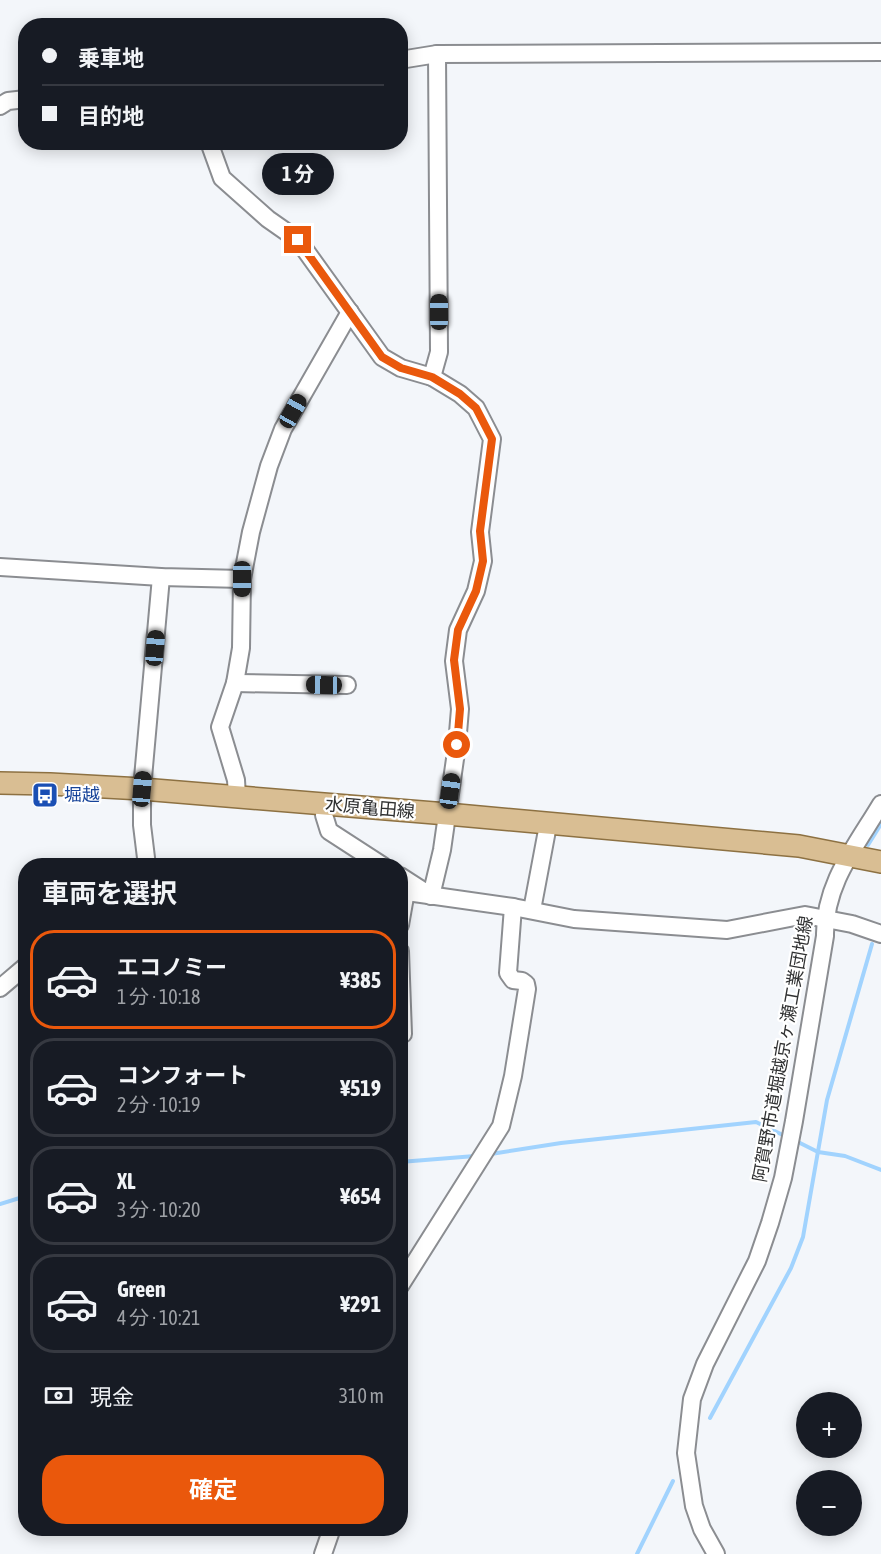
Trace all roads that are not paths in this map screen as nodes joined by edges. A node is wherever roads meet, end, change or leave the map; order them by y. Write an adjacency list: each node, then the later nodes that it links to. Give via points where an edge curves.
1 (881, 52): 2 (street)
2 (436, 54): 3 (street); 8 (street, via 439,352)
3 (408, 59)
4 (18, 100): 5 (street)
5 (0, 106)
6 (212, 150): 7 (street, via 222,178 298,240)
7 (351, 312): 8 (street, via 382,357 401,368); 11 (street, via 283,429 269,466)
8 (432, 377): 19 (street, via 476,408 492,439 480,531 483,561 476,591 458,630 454,660 460,709)
9 (0, 567): 10 (street)
10 (161, 577): 11 (street); 15 (street)
11 (242, 579): 12 (street, via 241,648)
12 (235, 683): 13 (street); 16 (street, via 220,727 237,780)
13 (347, 685)
14 (0, 783): 15 (main road, 水原亀田線)
15 (142, 789): 16 (main road, 水原亀田線); 22 (street)
16 (237, 796): 17 (main road, 水原亀田線)
17 (326, 804): 19 (main road, 水原亀田線); 23 (street, via 324,815 329,831)
18 (881, 804): 21 (street, 阿賀野市道堀越京ヶ瀬工業団地線)
19 (447, 814): 20 (main road, 水原亀田線); 26 (street)
20 (548, 825): 21 (main road, 水原亀田線, via 799,846); 28 (street)
21 (848, 855): 24 (main road, 水原亀田線); 29 (street, 阿賀野市道堀越京ヶ瀬工業団地線)
22 (146, 858)
23 (371, 858)
24 (881, 862)
25 (408, 888): 26 (street)
26 (431, 896): 27 (street)
27 (513, 907): 28 (street); 33 (street, via 508,973 513,980 526,984 527,989 501,1126)
28 (532, 910): 29 (street, via 574,919 727,930 805,915)
29 (824, 918): 30 (street); 36 (street, 阿賀野市道堀越京ヶ瀬工業団地線, via 825,936 780,1190 757,1261 705,1364 692,1399 686,1454 694,1506)
30 (881, 934)
31 (18, 973): 32 (street)
32 (0, 988)
33 (408, 1273)
34 (329, 1536): 35 (street)
35 (323, 1554)
36 (716, 1554)

